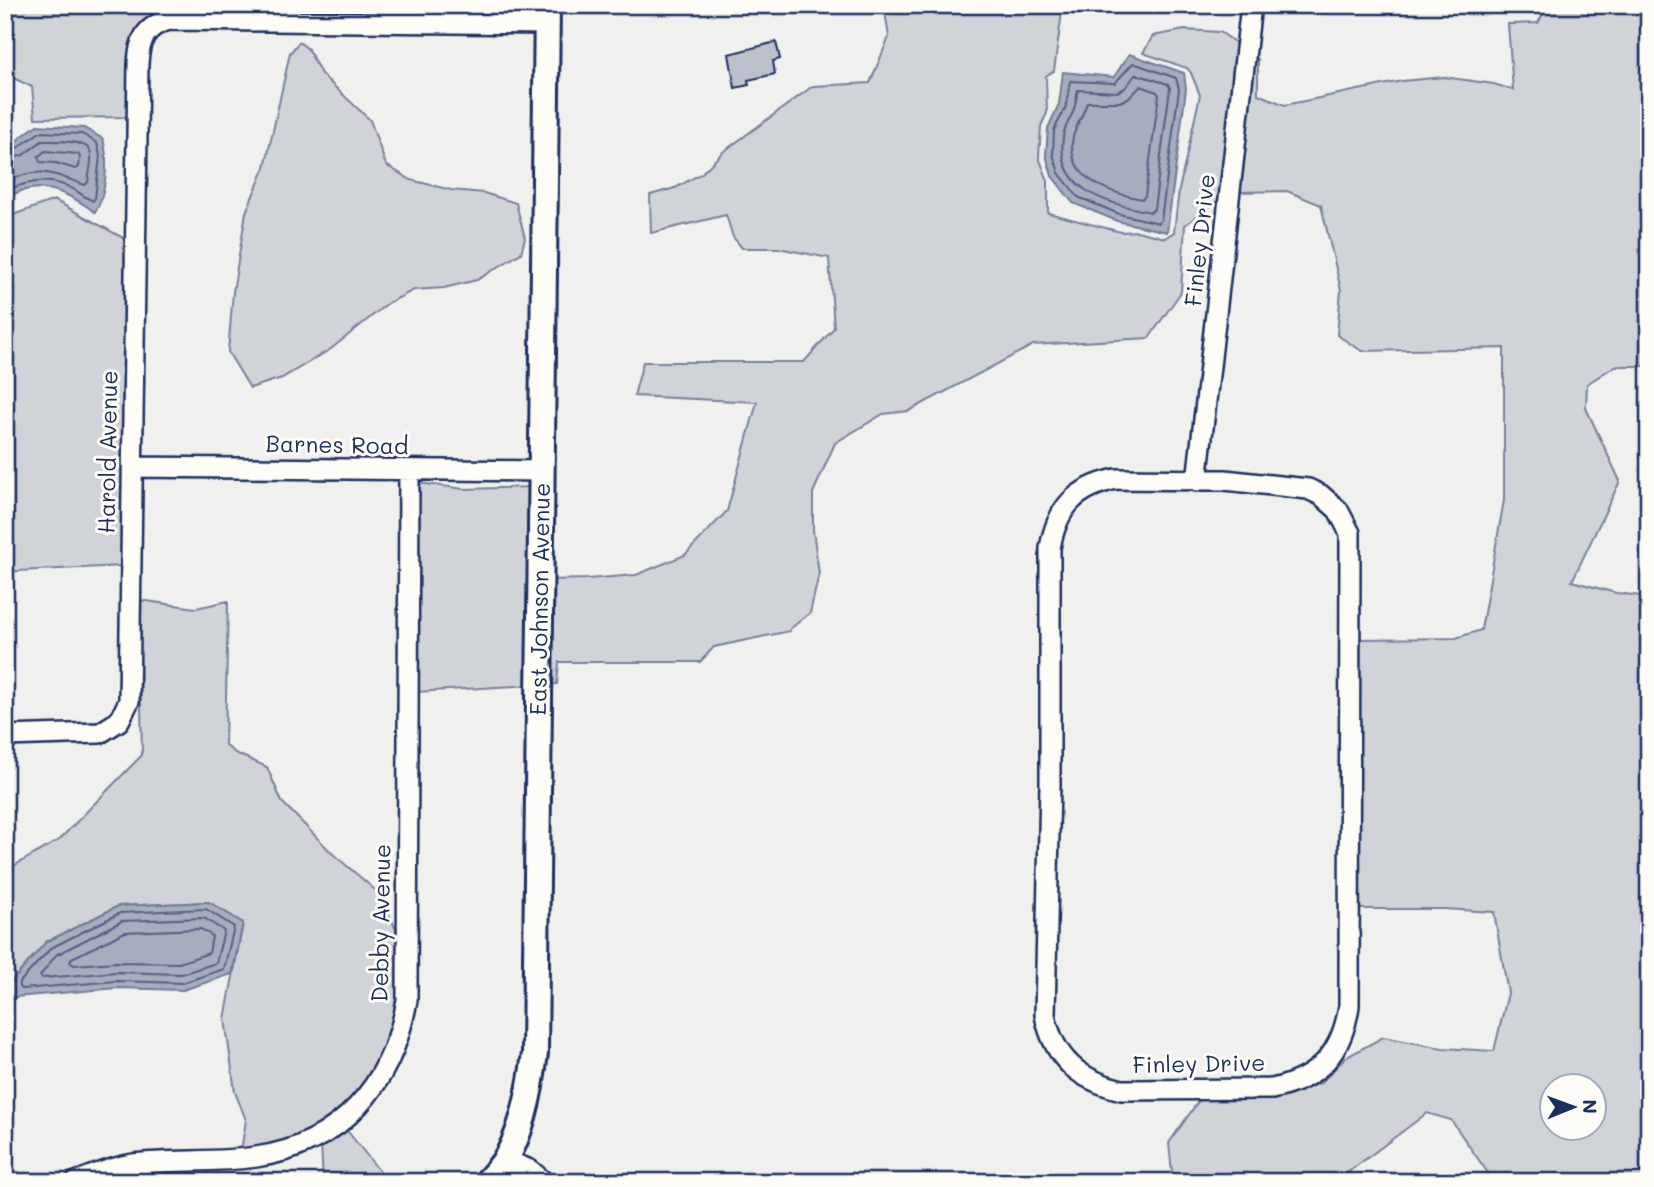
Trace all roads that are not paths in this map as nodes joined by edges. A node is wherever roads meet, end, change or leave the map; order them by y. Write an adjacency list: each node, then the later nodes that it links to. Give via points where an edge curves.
1 (1251, 5): 6 (street, Finley Drive)
2 (547, 15): 3 (street, Harold Avenue, via 169,20 149,29 138,47); 5 (main road, East Johnson Avenue)
3 (133, 467): 4 (street, Barnes Road); 7 (street, Harold Avenue, via 126,711 100,733)
4 (409, 471): 5 (street, Barnes Road); 9 (street, Debby Avenue, via 407,1000 386,1068 374,1088 341,1122 299,1146 254,1158 131,1164)
5 (541, 471): 8 (main road, East Johnson Avenue, via 535,1053 526,1107)
6 (1197, 481): 6 (street, Finley Drive, via 1116,479 1090,487 1060,515 1050,548 1045,1015 1055,1045 1071,1066 1091,1081 1122,1090 1288,1086 1332,1055 1346,1026 1349,1006 1350,533 1338,510 1308,489)
7 (5, 736)
8 (505, 1160): 10 (main road, East Johnson Avenue); 11 (street, via 530,1170)
9 (76, 1182)
10 (487, 1182)
11 (544, 1182)

